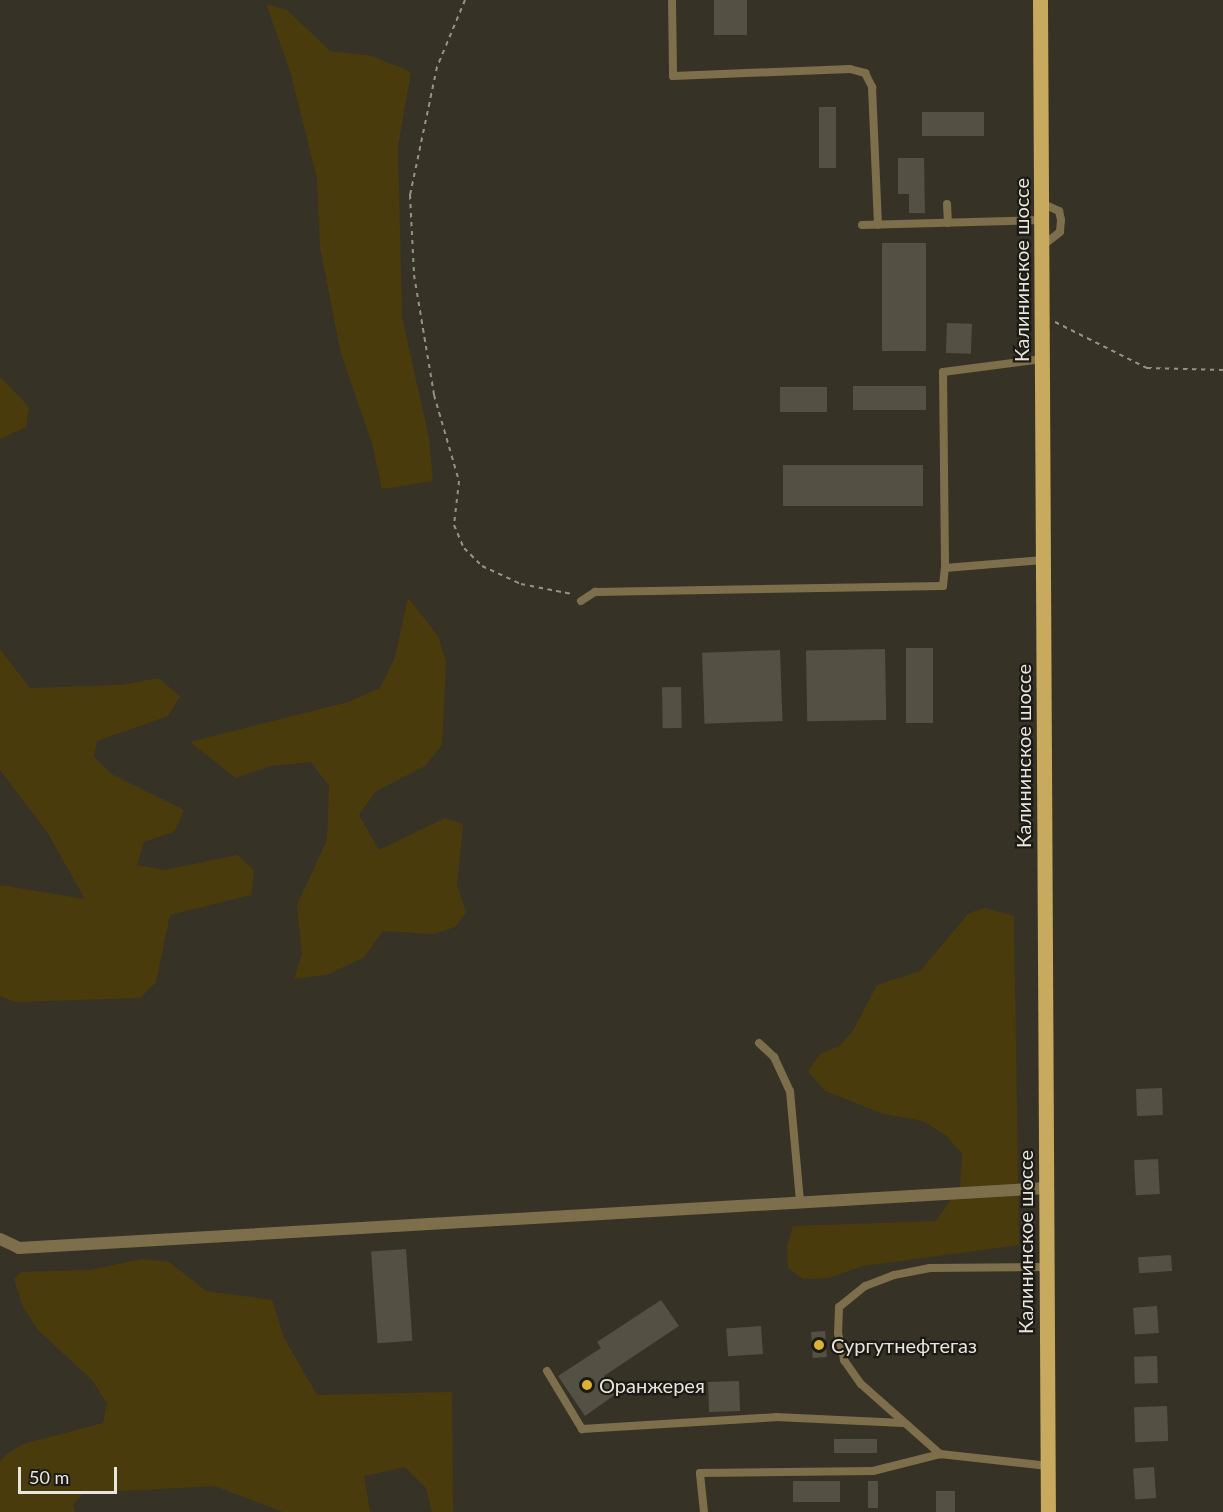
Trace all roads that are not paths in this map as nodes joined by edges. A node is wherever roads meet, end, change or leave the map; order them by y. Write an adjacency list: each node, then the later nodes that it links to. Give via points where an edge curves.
1 (672, 0): 8 (lane, via 672,76 850,69 865,73 872,87)
2 (1040, 0): 3 (main road, Калининское шоссе)
3 (1041, 203): 5 (main road, Калининское шоссе); 9 (lane, via 1059,211 1061,220 1060,232)
4 (947, 204): 6 (lane)
5 (1041, 220): 6 (lane); 9 (main road, Калининское шоссе)
6 (948, 223): 8 (lane)
7 (862, 225): 8 (lane)
8 (878, 225)
9 (1042, 247): 10 (main road, Калининское шоссе)
10 (1042, 359): 11 (main road, Калининское шоссе); 12 (lane, via 943,372)
11 (1043, 560): 12 (lane); 15 (main road, Калининское шоссе)
12 (945, 568): 13 (lane, via 943,586 595,592)
13 (581, 601)
14 (759, 1043): 16 (lane, via 774,1057 790,1091)
15 (1046, 1188): 16 (street); 18 (main road, Калининское шоссе)
16 (800, 1200): 17 (street, via 19,1248)
17 (0, 1239)
18 (1047, 1267): 20 (lane, via 930,1268 864,1286 839,1307 838,1333 844,1360 861,1384); 22 (main road, Калининское шоссе)
19 (547, 1371): 20 (lane, via 582,1429 776,1417)
20 (903, 1423): 21 (lane)
21 (940, 1454): 22 (lane); 23 (lane, via 873,1471 700,1473)
22 (1048, 1466): 24 (main road, Калининское шоссе)
23 (704, 1512)
24 (1048, 1512)

